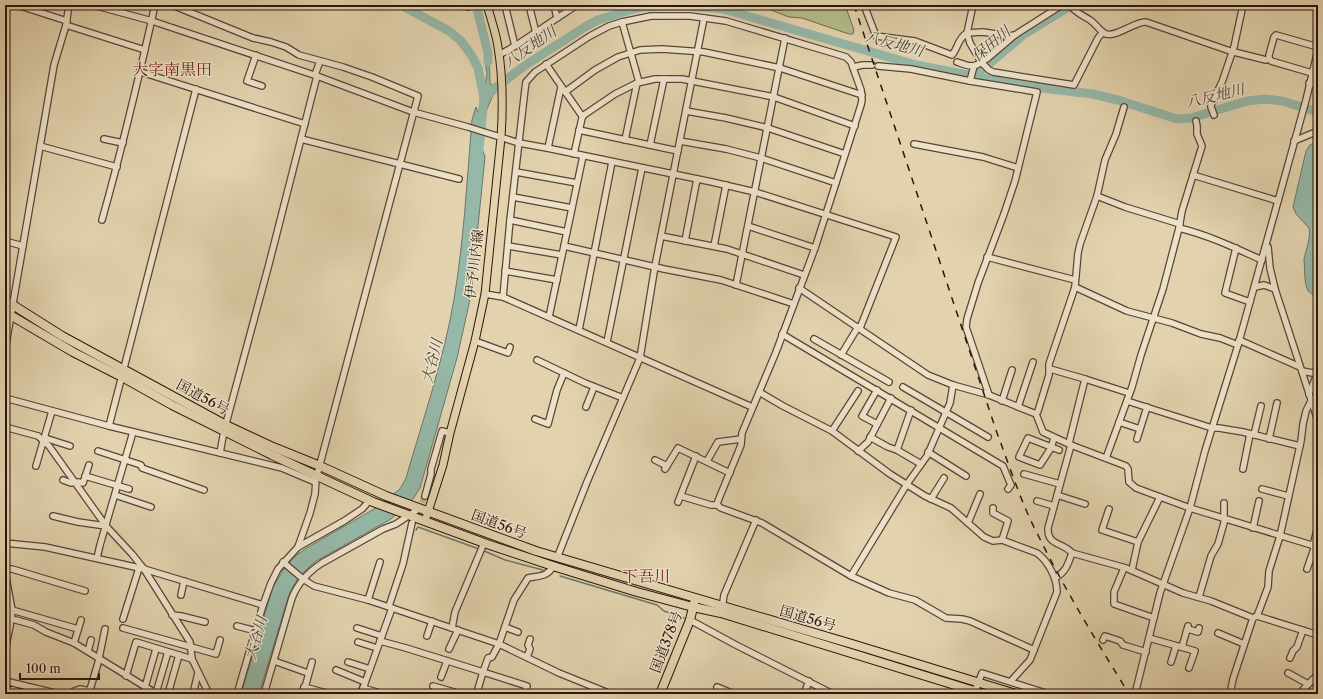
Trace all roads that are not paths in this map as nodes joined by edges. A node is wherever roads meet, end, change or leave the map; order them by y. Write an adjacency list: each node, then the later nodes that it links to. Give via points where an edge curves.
1 (17, 5): 20 (street)
2 (69, 5): 20 (street)
3 (93, 5): 18 (street)
4 (155, 5): 18 (street)
5 (172, 5): 35 (street, via 253,38 286,47 299,55)
6 (487, 5): 33 (main road, 伊予川内線)
7 (505, 5): 26 (street)
8 (529, 5): 21 (street)
9 (554, 5): 16 (street)
10 (577, 5): 16 (street)
11 (864, 5): 23 (street, via 874,33 879,37 914,41 952,54)
12 (973, 5): 23 (street)
13 (1062, 5): 24 (street)
14 (1244, 5): 30 (street)
15 (1071, 6): 22 (street)
16 (557, 18): 21 (street)
17 (704, 18): 19 (street, via 651,16); 25 (street, via 735,23); 29 (street)
18 (152, 20): 28 (street); 32 (street)
19 (622, 22): 31 (street); 38 (street, via 599,30)
20 (66, 23): 28 (street); 77 (street, via 54,65)
21 (536, 32): 26 (street)
22 (1103, 32): 30 (street, via 1112,35 1140,22 1146,22); 37 (street, via 1074,85 993,72)
23 (966, 33): 24 (street); 37 (street)
24 (1015, 35): 37 (street)
25 (785, 38): 39 (street, via 846,57); 40 (street)
26 (515, 46): 33 (street)
27 (1318, 48): 34 (street, via 1276,35); 43 (street)
28 (145, 50): 42 (street)
29 (698, 51): 31 (street, via 650,49); 40 (street); 46 (street)
30 (1232, 51): 34 (street); 59 (street, via 1214,97)
31 (631, 53): 48 (street); 53 (street, via 610,61)
32 (256, 55): 44 (street); 51 (street, via 247,81)
33 (499, 55): 67 (main road, 伊予川内線, via 503,100)
34 (1270, 59): 43 (street)
35 (320, 61): 44 (street); 58 (street, via 372,77 418,96)
36 (957, 62): 41 (street)
37 (981, 62): 41 (street)
38 (546, 64): 53 (street); 74 (street, via 526,82)
39 (853, 67): 47 (street, via 875,65); 54 (street)
40 (780, 68): 54 (street); 55 (street)
41 (973, 69): 47 (street)
42 (141, 72): 52 (street); 73 (street)
43 (1312, 73): 49 (street)
44 (316, 75): 58 (street); 62 (street)
45 (664, 80): 46 (street); 48 (street); 76 (street)
46 (691, 80): 55 (street); 57 (street)
47 (971, 80): 88 (street, via 1037,92)
48 (638, 82): 60 (street); 70 (street)
49 (1309, 83): 50 (street); 71 (street)
50 (1318, 85)
51 (258, 87)
52 (196, 89): 62 (street); 159 (street)
53 (563, 90): 60 (street); 78 (street)
54 (862, 95): 63 (street)
55 (774, 98): 63 (street); 64 (street)
56 (1124, 107): 99 (street, via 1105,160)
57 (686, 111): 64 (street); 72 (street)
58 (413, 112): 67 (street); 85 (street)
59 (1213, 112)
60 (582, 116): 65 (street)
61 (1196, 121): 91 (street, via 1197,134 1202,146)
62 (305, 124): 69 (street)
63 (855, 126): 81 (street)
64 (768, 128): 81 (street); 83 (street)
65 (579, 130): 70 (street); 80 (street)
66 (1318, 131): 71 (street)
67 (498, 137): 74 (street); 134 (main road, 伊予川内線)
68 (104, 139): 73 (street)
69 (301, 139): 85 (street); 196 (street)
70 (625, 140): 76 (street)
71 (1294, 140): 100 (street)
72 (680, 141): 79 (street); 83 (street)
73 (123, 143): 86 (street)
74 (519, 144): 78 (street); 89 (street)
75 (914, 144): 88 (street, via 983,157)
76 (650, 145): 79 (street)
77 (40, 146): 86 (street); 112 (street)
78 (548, 148): 80 (street)
79 (678, 151): 90 (street)
80 (574, 154): 82 (street)
81 (845, 154): 95 (street)
82 (582, 156): 84 (street); 94 (street)
83 (761, 158): 95 (street); 97 (street)
84 (612, 162): 87 (street); 118 (street)
85 (399, 164): 92 (street); 228 (street)
86 (117, 167): 103 (street)
87 (642, 168): 90 (street); 122 (street)
88 (1018, 168): 121 (street)
89 (516, 172): 94 (street); 98 (street)
90 (673, 174): 93 (street); 108 (street)
91 (1193, 175): 100 (street); 106 (street)
92 (459, 179)
93 (697, 179): 96 (street); 111 (street)
94 (577, 183): 101 (street)
95 (836, 183): 102 (street)
96 (726, 185): 97 (street); 115 (street)
97 (755, 192): 102 (street); 105 (street)
98 (513, 196): 101 (street); 104 (street)
99 (1097, 196): 106 (street); 128 (street, via 1080,244)
100 (1278, 201): 109 (street)
101 (572, 208): 107 (street)
102 (826, 216): 116 (street); 143 (street, via 896,237)
103 (102, 220)
104 (510, 220): 107 (street); 113 (street)
105 (748, 226): 116 (street); 119 (street)
106 (1179, 226): 117 (street); 142 (street)
107 (568, 232): 114 (street)
108 (661, 236): 111 (street); 124 (street)
109 (1268, 239): 123 (street); 133 (street, via 1268,254)
110 (5, 241): 112 (street)
111 (685, 241): 115 (street)
112 (23, 246): 139 (street)
113 (508, 246): 120 (street); 125 (street)
114 (564, 246): 118 (street); 120 (street)
115 (714, 246): 119 (street)
116 (815, 248): 126 (street)
117 (1236, 248): 123 (street); 137 (street, via 1225,293)
118 (595, 253): 122 (street); 144 (street)
119 (742, 254): 126 (street); 129 (street)
120 (562, 255): 127 (street)
121 (988, 257): 128 (street); 172 (street, via 966,328)
122 (623, 259): 124 (street); 148 (street)
123 (1262, 260): 131 (street)
124 (655, 266): 129 (street); 153 (street)
125 (506, 271): 127 (street); 135 (street)
126 (804, 275): 132 (street)
127 (557, 280): 141 (street)
128 (1076, 280): 130 (street)
129 (736, 285): 138 (street)
130 (1075, 287): 142 (street, via 1122,309); 156 (street)
131 (1254, 287): 133 (street, via 1264,285); 137 (street)
132 (800, 288): 138 (street); 143 (street)
133 (1275, 289): 157 (street)
134 (485, 294): 135 (street); 147 (main road, 伊予川内線)
135 (503, 297): 141 (street)
136 (5, 300): 139 (highway, 国道56号)
137 (1250, 302): 149 (street)
138 (794, 304): 145 (street)
139 (13, 305): 140 (street); 159 (highway, 国道56号)
140 (8, 314): 151 (street); 159 (highway, 国道56号, via 72,352)
141 (549, 317): 144 (street)
142 (1153, 319): 149 (street); 170 (street)
143 (859, 328): 152 (street); 164 (street, via 928,375)
144 (579, 330): 148 (street)
145 (782, 334): 167 (street); 169 (street)
146 (814, 339): 152 (street)
147 (475, 341): 150 (street, via 508,353); 201 (main road, 伊予川内線)
148 (607, 342): 153 (street)
149 (1238, 342): 157 (street); 197 (street)
150 (510, 347)
151 (5, 350)
152 (841, 355): 163 (street)
153 (640, 358): 174 (street); 181 (street)
154 (537, 360): 161 (street)
155 (1033, 362): 182 (street)
156 (1050, 369): 162 (street); 188 (street)
157 (1301, 369): 160 (street); 171 (street)
158 (1012, 370): 176 (street)
159 (122, 373): 193 (street); 196 (highway, 国道56号)
160 (1318, 373): 171 (street)
161 (564, 374): 165 (street); 189 (street, via 548,424)
162 (1085, 379): 170 (street); 210 (street)
163 (889, 382)
164 (954, 385): 172 (street); 187 (street)
165 (594, 387): 174 (street); 180 (street)
166 (903, 387): 187 (street)
167 (877, 390): 175 (street); 192 (street, via 862,416)
168 (858, 391): 199 (street)
169 (759, 392): 181 (street); 199 (street)
170 (1129, 393): 177 (street)
171 (1309, 394): 178 (street)
172 (989, 395): 176 (street)
173 (5, 398): 186 (street)
174 (623, 398): 285 (street)
175 (891, 398): 185 (street); 192 (street)
176 (1002, 401): 182 (street)
177 (1127, 401): 183 (street); 191 (street)
178 (1311, 401): 190 (street); 212 (street, via 1304,417)
179 (1261, 406): 202 (street)
180 (586, 407)
181 (752, 407): 207 (street)
182 (1018, 407): 188 (street)
183 (1147, 407): 197 (street); 198 (street)
184 (1278, 407): 208 (street)
185 (911, 410): 195 (street); 214 (street)
186 (52, 411): 193 (street); 209 (street)
187 (946, 412): 195 (street); 204 (street)
188 (1036, 414): 205 (street, via 1042,432)
189 (535, 419)
190 (1318, 421)
191 (1119, 422): 198 (street); 221 (street)
192 (877, 424): 203 (street)
193 (109, 426): 200 (street)
194 (5, 427): 209 (street)
195 (939, 427): 218 (street); 244 (street, via 1004,466 1011,485)
196 (225, 428): 219 (street); 228 (highway, 国道56号); 235 (highway, 国道56号)
197 (1212, 428): 202 (street); 264 (street)
198 (1140, 429): 206 (street)
199 (832, 431): 217 (street)
200 (133, 432): 219 (street); 222 (street)
201 (450, 433): 248 (street, via 442,431); 266 (main road, 伊予川内線)
202 (1252, 434): 208 (street); 229 (street)
203 (870, 437): 214 (street); 217 (street)
204 (988, 437)
205 (1054, 438): 210 (street); 213 (street)
206 (1137, 438)
207 (741, 439): 224 (street, via 718,442); 230 (street, via 741,446)
208 (1269, 439): 212 (street)
209 (44, 440): 211 (street); 227 (street); 237 (street)
210 (1070, 444): 221 (street); 239 (street)
211 (70, 446)
212 (1300, 446): 250 (street)
213 (1051, 448): 213 (street, via 1040,465 1019,456 1028,438); 215 (street)
214 (897, 450): 225 (street)
215 (1059, 450)
216 (98, 451): 222 (street)
217 (858, 451): 238 (street)
218 (928, 452): 225 (street); 233 (street)
219 (220, 453): 235 (street)
220 (696, 456): 223 (street, via 678,448 666,467); 224 (street); 249 (street)
221 (1106, 458): 251 (street, via 1126,466 1129,482 1136,488)
222 (125, 459): 240 (street); 243 (street, via 141,465 142,468)
223 (655, 460)
224 (707, 461): 230 (street)
225 (921, 464): 238 (street)
226 (89, 465): 232 (street)
227 (36, 466)
228 (320, 466): 235 (street); 262 (highway, 国道56号)
229 (1243, 469)
230 (730, 473): 259 (street)
231 (1024, 474): 239 (street)
232 (85, 476): 237 (street, via 83,483); 240 (street)
233 (966, 476)
234 (944, 478): 252 (street)
235 (316, 479): 253 (highway, 国道56号); 282 (street, via 315,494)
236 (63, 480): 237 (street)
237 (75, 483): 273 (street)
238 (906, 484): 252 (street); 295 (street)
239 (1060, 484): 246 (street)
240 (118, 485): 241 (street); 247 (street)
241 (129, 489)
242 (1262, 489): 250 (street)
243 (204, 490)
244 (1008, 490)
245 (980, 494): 272 (street)
246 (1057, 494): 258 (street); 260 (street)
247 (115, 495): 261 (street); 273 (street)
248 (425, 496)
249 (681, 496): 256 (street); 259 (street)
250 (1288, 496): 276 (street)
251 (1160, 497): 264 (street); 278 (street)
252 (931, 499): 272 (street, via 951,508)
253 (372, 501): 268 (highway, 国道56号); 282 (street, via 344,521)
254 (1037, 501): 260 (street)
255 (1259, 501): 275 (street)
256 (678, 502)
257 (1224, 503): 269 (street)
258 (1085, 504)
259 (717, 505): 270 (street)
260 (1054, 506): 283 (street, via 1048,534 1053,541)
261 (151, 507)
262 (416, 507): 266 (highway, 国道56号); 268 (street)
263 (993, 508): 277 (street, via 993,513 1008,521)
264 (1190, 508): 269 (street); 299 (street)
265 (1109, 509): 278 (street, via 1102,530)
266 (428, 512): 271 (main road, 伊予川内線); 285 (highway, 国道56号)
267 (53, 516): 273 (street)
268 (408, 517): 271 (highway, 国道56号); 296 (street, via 322,563); 308 (street, via 403,564)
269 (1224, 519): 275 (street); 304 (street)
270 (756, 520): 295 (street); 311 (street, via 724,595)
271 (425, 521): 280 (highway, 国道56号)
272 (968, 523): 277 (street, via 984,537 993,541)
273 (106, 526): 284 (street); 291 (street)
274 (1318, 526): 281 (street)
275 (1253, 528): 276 (street)
276 (1280, 536): 281 (street); 313 (street, via 1270,564 1268,587)
277 (1002, 540): 297 (street, via 1038,553)
278 (1138, 542): 293 (street)
279 (5, 543): 284 (street, via 45,547)
280 (484, 543): 288 (highway, 国道56号); 325 (street, via 455,612)
281 (1315, 546): 292 (street)
282 (298, 547): 287 (street)
283 (1072, 552): 289 (street); 297 (street, via 1064,572)
284 (97, 558): 291 (street)
285 (557, 558): 288 (highway); 305 (highway, 国道56号)
286 (380, 562): 306 (street)
287 (284, 563): 296 (street); 307 (street, via 274,575)
288 (553, 566): 309 (highway, 国道56号); 323 (street, via 547,574 528,578 514,600)
289 (1124, 568): 293 (street); 314 (street, via 1114,592 1114,604)
290 (5, 569): 301 (street)
291 (142, 569): 298 (street); 312 (street); 316 (street)
292 (1307, 569)
293 (1132, 570): 299 (street)
294 (5, 572): 300 (street)
295 (851, 576): 353 (street, via 889,593 915,600 946,618 970,621)
296 (302, 578): 306 (street, via 314,586); 363 (street, via 292,598)
297 (1055, 578): 353 (street, via 1057,592)
298 (184, 581): 302 (street); 307 (street)
299 (1163, 584): 304 (street); 314 (street)
300 (7, 588): 303 (street)
301 (85, 591)
302 (181, 595)
303 (8, 596): 310 (street)
304 (1199, 597): 313 (street)
305 (695, 598): 309 (highway, 国道378号); 311 (highway, 国道56号)
306 (368, 600): 308 (street)
307 (263, 605): 332 (street)
308 (390, 607): 319 (street); 338 (street)
309 (693, 607): 311 (highway, 国道56号); 318 (highway, 国道378号)
310 (12, 610): 315 (street); 327 (street)
311 (722, 610): 382 (highway, 国道56号); 392 (highway, 国道56号)
312 (172, 615): 320 (street); 348 (street)
313 (1255, 617): 330 (street); 346 (street)
314 (1154, 618): 337 (street)
315 (12, 619): 331 (street); 344 (street, via 34,625)
316 (123, 619)
317 (81, 620): 327 (street)
318 (690, 620): 379 (street); 408 (highway, 国道378号)
319 (432, 621): 325 (street); 336 (street)
320 (205, 622)
321 (236, 626): 332 (street)
322 (361, 627): 338 (street)
323 (505, 627): 333 (street); 345 (street)
324 (123, 628): 348 (street)
325 (452, 628): 329 (street)
326 (1199, 628): 349 (street, via 1198,632 1188,628)
327 (78, 629): 344 (street)
328 (105, 629): 360 (street)
329 (458, 630): 345 (street); 352 (street)
330 (1303, 630): 335 (street); 361 (street)
331 (7, 631): 354 (street)
332 (256, 631): 400 (street)
333 (518, 632)
334 (1218, 633): 346 (street)
335 (1318, 635)
336 (427, 636)
337 (1149, 638): 347 (street); 357 (street)
338 (381, 639): 350 (street); 364 (street)
339 (530, 639): 359 (street)
340 (91, 640): 355 (street)
341 (220, 640): 348 (street, via 216,654)
342 (1103, 640): 357 (street, via 1105,636)
343 (358, 642): 350 (street)
344 (74, 643): 355 (street)
345 (499, 644): 359 (street); 371 (street, via 492,657 488,658)
346 (1244, 644): 416 (street)
347 (1176, 646): 349 (street); 367 (street)
348 (191, 647): 362 (street)
349 (1182, 647): 368 (street, via 1195,651)
350 (377, 648): 369 (street)
351 (156, 649): 356 (street); 376 (street, via 136,642); 384 (street)
352 (449, 649)
353 (1034, 650): 380 (street, via 1025,667)
354 (5, 651)
355 (88, 651): 360 (street)
356 (168, 652): 358 (street); 396 (street)
357 (1146, 652): 415 (street)
358 (179, 655): 362 (street); 397 (street)
359 (527, 657): 407 (street)
360 (99, 658): 376 (street); 390 (street)
361 (1290, 658)
362 (192, 659): 372 (street)
363 (274, 661): 373 (street); 401 (street)
364 (447, 661): 371 (street); 377 (street)
365 (312, 662): 373 (street)
366 (348, 662): 369 (street)
367 (1171, 662)
368 (1190, 668)
369 (370, 669): 381 (street)
370 (336, 670): 381 (street)
371 (483, 672): 388 (street); 406 (street, via 527,686)
372 (198, 673): 398 (street); 399 (street)
373 (308, 673): 385 (street)
374 (1288, 673): 383 (street)
375 (1318, 674): 383 (street)
376 (126, 676): 384 (street)
377 (441, 677)
378 (5, 681): 394 (street)
379 (809, 681): 410 (street); 411 (street)
380 (1011, 681): 382 (street, via 982,673); 414 (street)
381 (365, 682): 389 (street)
382 (978, 682): 392 (street); 413 (highway, 国道56号)
383 (1308, 684): 417 (street)
384 (146, 687): 396 (street)
385 (304, 687): 402 (street); 403 (street)
386 (717, 687): 409 (street)
387 (436, 688): 405 (street)
388 (478, 689)
389 (362, 691): 404 (street)
390 (90, 692): 395 (street, via 80,689)
391 (5, 693): 393 (main road)
392 (975, 693): 412 (highway, 国道56号)
393 (10, 694)
394 (59, 694)
395 (73, 694)
396 (156, 694)
397 (168, 694)
398 (193, 694)
399 (210, 694)
400 (237, 694)
401 (264, 694)
402 (301, 694)
403 (330, 694)
404 (383, 694)
405 (461, 694)
406 (525, 694)
407 (611, 694)
408 (660, 694)
409 (734, 694)
410 (804, 694)
411 (833, 694)
412 (984, 694)
413 (1016, 694)
414 (1049, 694)
415 (1136, 694)
416 (1230, 694)
417 (1298, 694)

